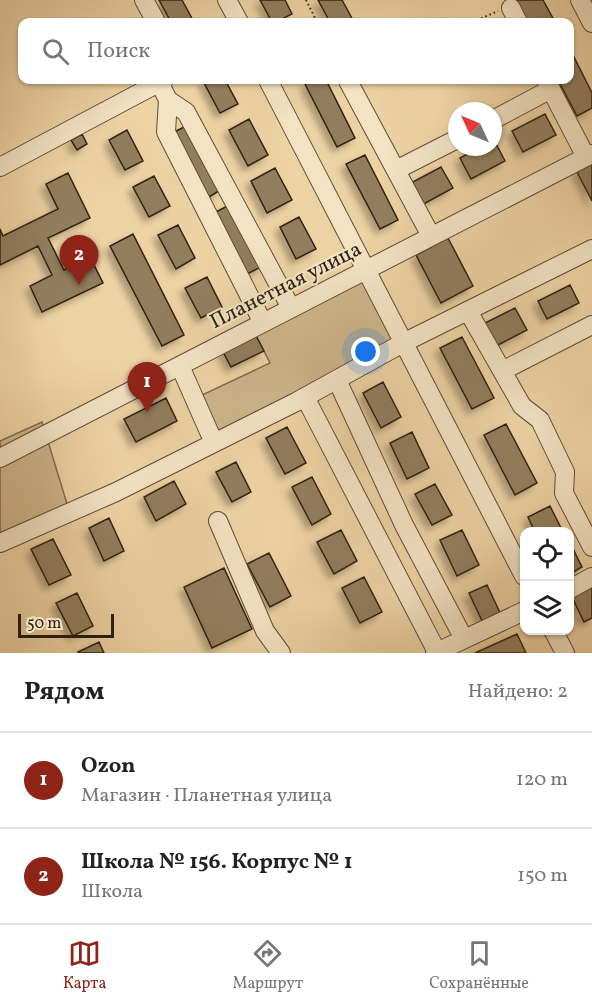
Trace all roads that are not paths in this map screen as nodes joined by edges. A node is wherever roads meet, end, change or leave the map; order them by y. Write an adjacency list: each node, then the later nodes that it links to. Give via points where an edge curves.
1 (144, 0): 4 (street)
2 (227, 0): 5 (street)
3 (580, 0): 6 (street)
4 (154, 18)
5 (236, 18)
6 (592, 23)
7 (155, 84): 16 (street)
8 (162, 84): 12 (street)
9 (270, 84): 20 (street)
10 (350, 84): 17 (street)
11 (549, 85): 13 (street); 15 (street)
12 (168, 100): 21 (street, via 186,112); 23 (street, via 166,132)
13 (502, 114)
14 (448, 144): 17 (street)
15 (589, 155): 18 (street, Планетная улица)
16 (0, 167)
17 (396, 170): 18 (street)
18 (431, 236): 20 (street, Планетная улица)
19 (592, 249): 22 (street)
20 (365, 271): 21 (street, Планетная улица); 25 (street)
21 (291, 308): 23 (street, Планетная улица)
22 (468, 311): 25 (street); 27 (street)
23 (263, 323): 26 (street, Планетная улица)
24 (592, 325): 27 (street)
25 (403, 343): 28 (street); 35 (street)
26 (180, 366): 30 (street); 31 (street, Планетная улица)
27 (502, 371): 34 (street, via 522,406 540,420 565,472 564,493)
28 (337, 380): 29 (street); 40 (street, via 404,525)
29 (305, 397): 30 (street); 41 (street)
30 (214, 443): 33 (street)
31 (0, 458)
32 (218, 521): 42 (street, via 265,631)
33 (0, 543)
34 (592, 548)
35 (520, 566)
36 (592, 577): 37 (street)
37 (574, 587)
38 (520, 613): 40 (street)
39 (556, 635): 43 (street)
40 (464, 639): 41 (street)
41 (436, 652)
42 (281, 653)
43 (565, 653)

